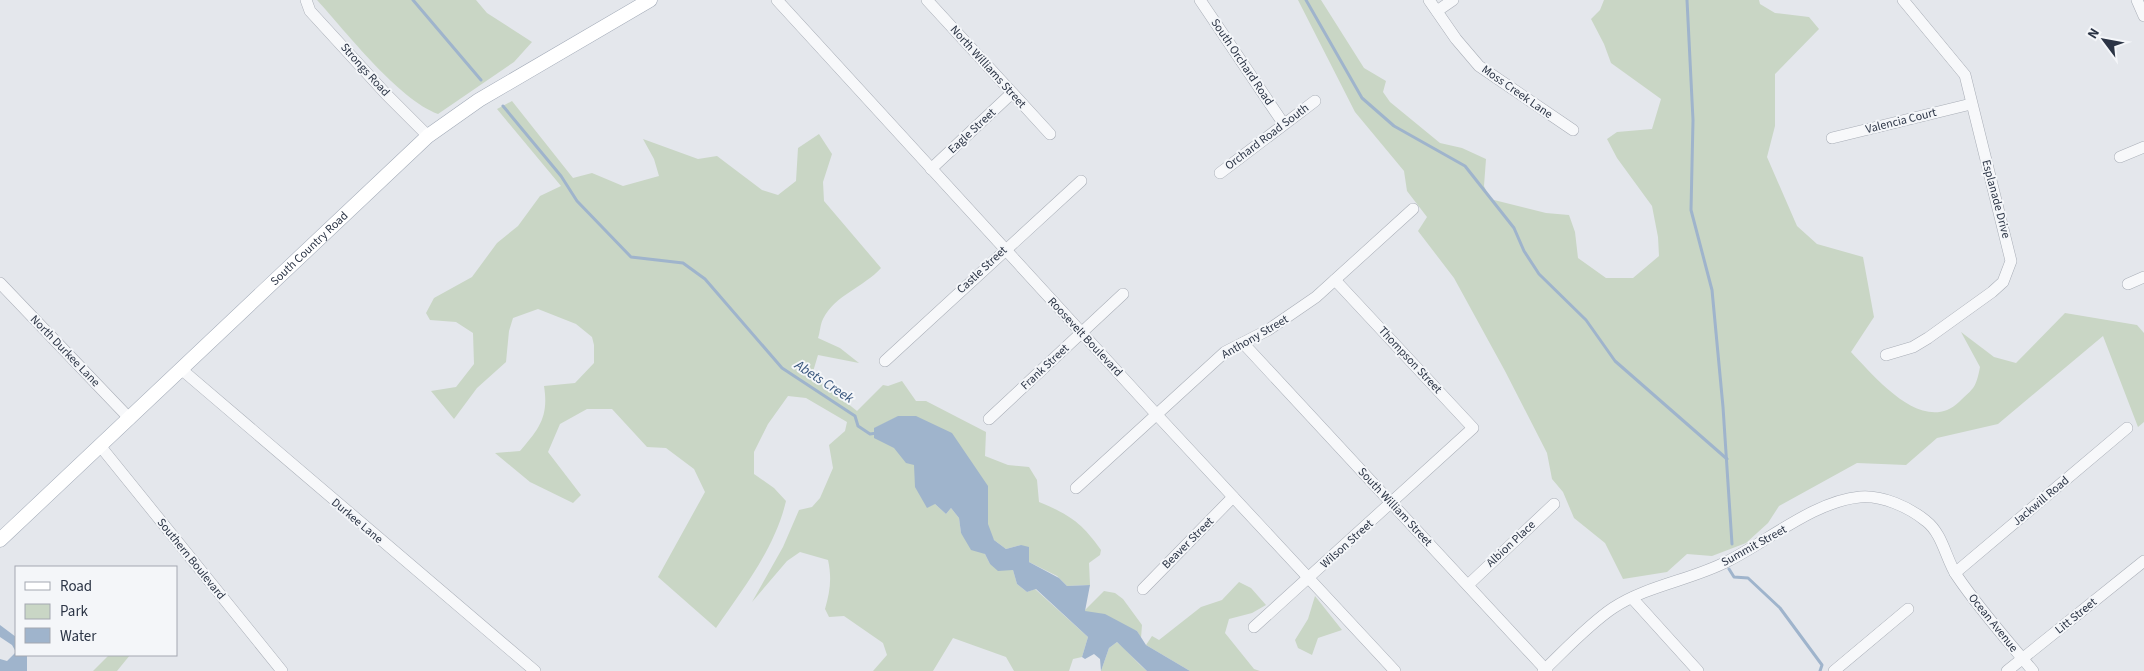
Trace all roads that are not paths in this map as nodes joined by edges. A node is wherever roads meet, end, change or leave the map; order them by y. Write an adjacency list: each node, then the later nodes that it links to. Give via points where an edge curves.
1 (306, 0): 18 (street, Strongs Road, via 310,11)
2 (650, 0): 18 (main road, South Country Road, via 479,100)
3 (777, 0): 22 (street, Roosevelt Boulevard)
4 (927, 0): 12 (street, North Williams Street)
5 (1200, 0): 15 (street, South Orchard Road)
6 (1430, 0): 10 (street, Moss Creek Lane)
7 (1453, 0): 10 (street)
8 (1903, 0): 14 (street, Esplanade Drive, via 1958,64)
9 (2136, 0): 11 (street)
10 (1437, 11): 16 (street, Moss Creek Lane, via 1479,66)
11 (2144, 16)
12 (1012, 93): 17 (street, North Williams Street); 22 (street, Eagle Street)
13 (1315, 101): 15 (street, Orchard Road South)
14 (1971, 104): 19 (street, Valencia Court); 34 (street, Esplanade Drive, via 2010,252 2008,269 2003,282 1992,292 1928,338)
15 (1283, 123): 23 (street, Orchard Road South)
16 (1573, 130)
17 (1050, 134)
18 (428, 136): 36 (main road, South Country Road)
19 (1832, 138)
20 (2144, 147): 21 (street)
21 (2120, 157)
22 (931, 169): 26 (street, Roosevelt Boulevard)
23 (1220, 173)
24 (1081, 181): 26 (street, Castle Street)
25 (1413, 209): 28 (street, Anthony Street)
26 (1004, 249): 32 (street, Roosevelt Boulevard); 35 (street, Castle Street)
27 (2144, 277): 30 (street)
28 (1334, 280): 33 (street, Anthony Street, via 1292,316); 41 (street, Thompson Street, via 1473,428)
29 (0, 283): 38 (street, North Durkee Lane)
30 (2128, 284)
31 (1123, 294): 32 (street, Frank Street)
32 (1081, 333): 37 (street, Roosevelt Boulevard); 39 (street, Frank Street)
33 (1243, 343): 37 (street, Anthony Street, via 1225,352); 45 (street, South William Street)
34 (1886, 355)
35 (885, 360)
36 (181, 369): 38 (main road, South Country Road); 59 (street, Durkee Lane)
37 (1156, 415): 43 (street, Anthony Street); 44 (street, Roosevelt Boulevard)
38 (130, 419): 42 (main road, South Country Road)
39 (989, 419)
40 (2127, 428): 49 (street, Jackwill Road)
41 (1460, 439): 45 (street, Wilson Street)
42 (101, 447): 47 (main road, South Country Road); 58 (street, Southern Boulevard)
43 (1076, 488)
44 (1233, 497): 50 (street, Roosevelt Boulevard); 52 (street, Beaver Street)
45 (1391, 504): 50 (street, Wilson Street); 51 (street, South William Street)
46 (1554, 504): 51 (street, Albion Place)
47 (0, 540)
48 (2144, 561): 56 (street, Litt Street)
49 (1955, 573): 53 (street, Summit Street, via 1927,522 1887,501 1872,496 1858,497 1821,508 1727,562); 56 (street, Ocean Avenue)
50 (1308, 579): 55 (street, Wilson Street); 60 (street, Roosevelt Boulevard)
51 (1468, 585): 57 (street, South William Street)
52 (1143, 588)
53 (1632, 598): 57 (street, Summit Street, via 1612,609); 61 (street)
54 (1908, 609): 62 (street)
55 (1254, 627)
56 (2022, 658): 63 (street, Litt Street); 64 (street, Ocean Avenue)
57 (1545, 670)
58 (282, 671)
59 (535, 671)
60 (1395, 671)
61 (1698, 671)
62 (1834, 671)
63 (2008, 671)
64 (2033, 671)

